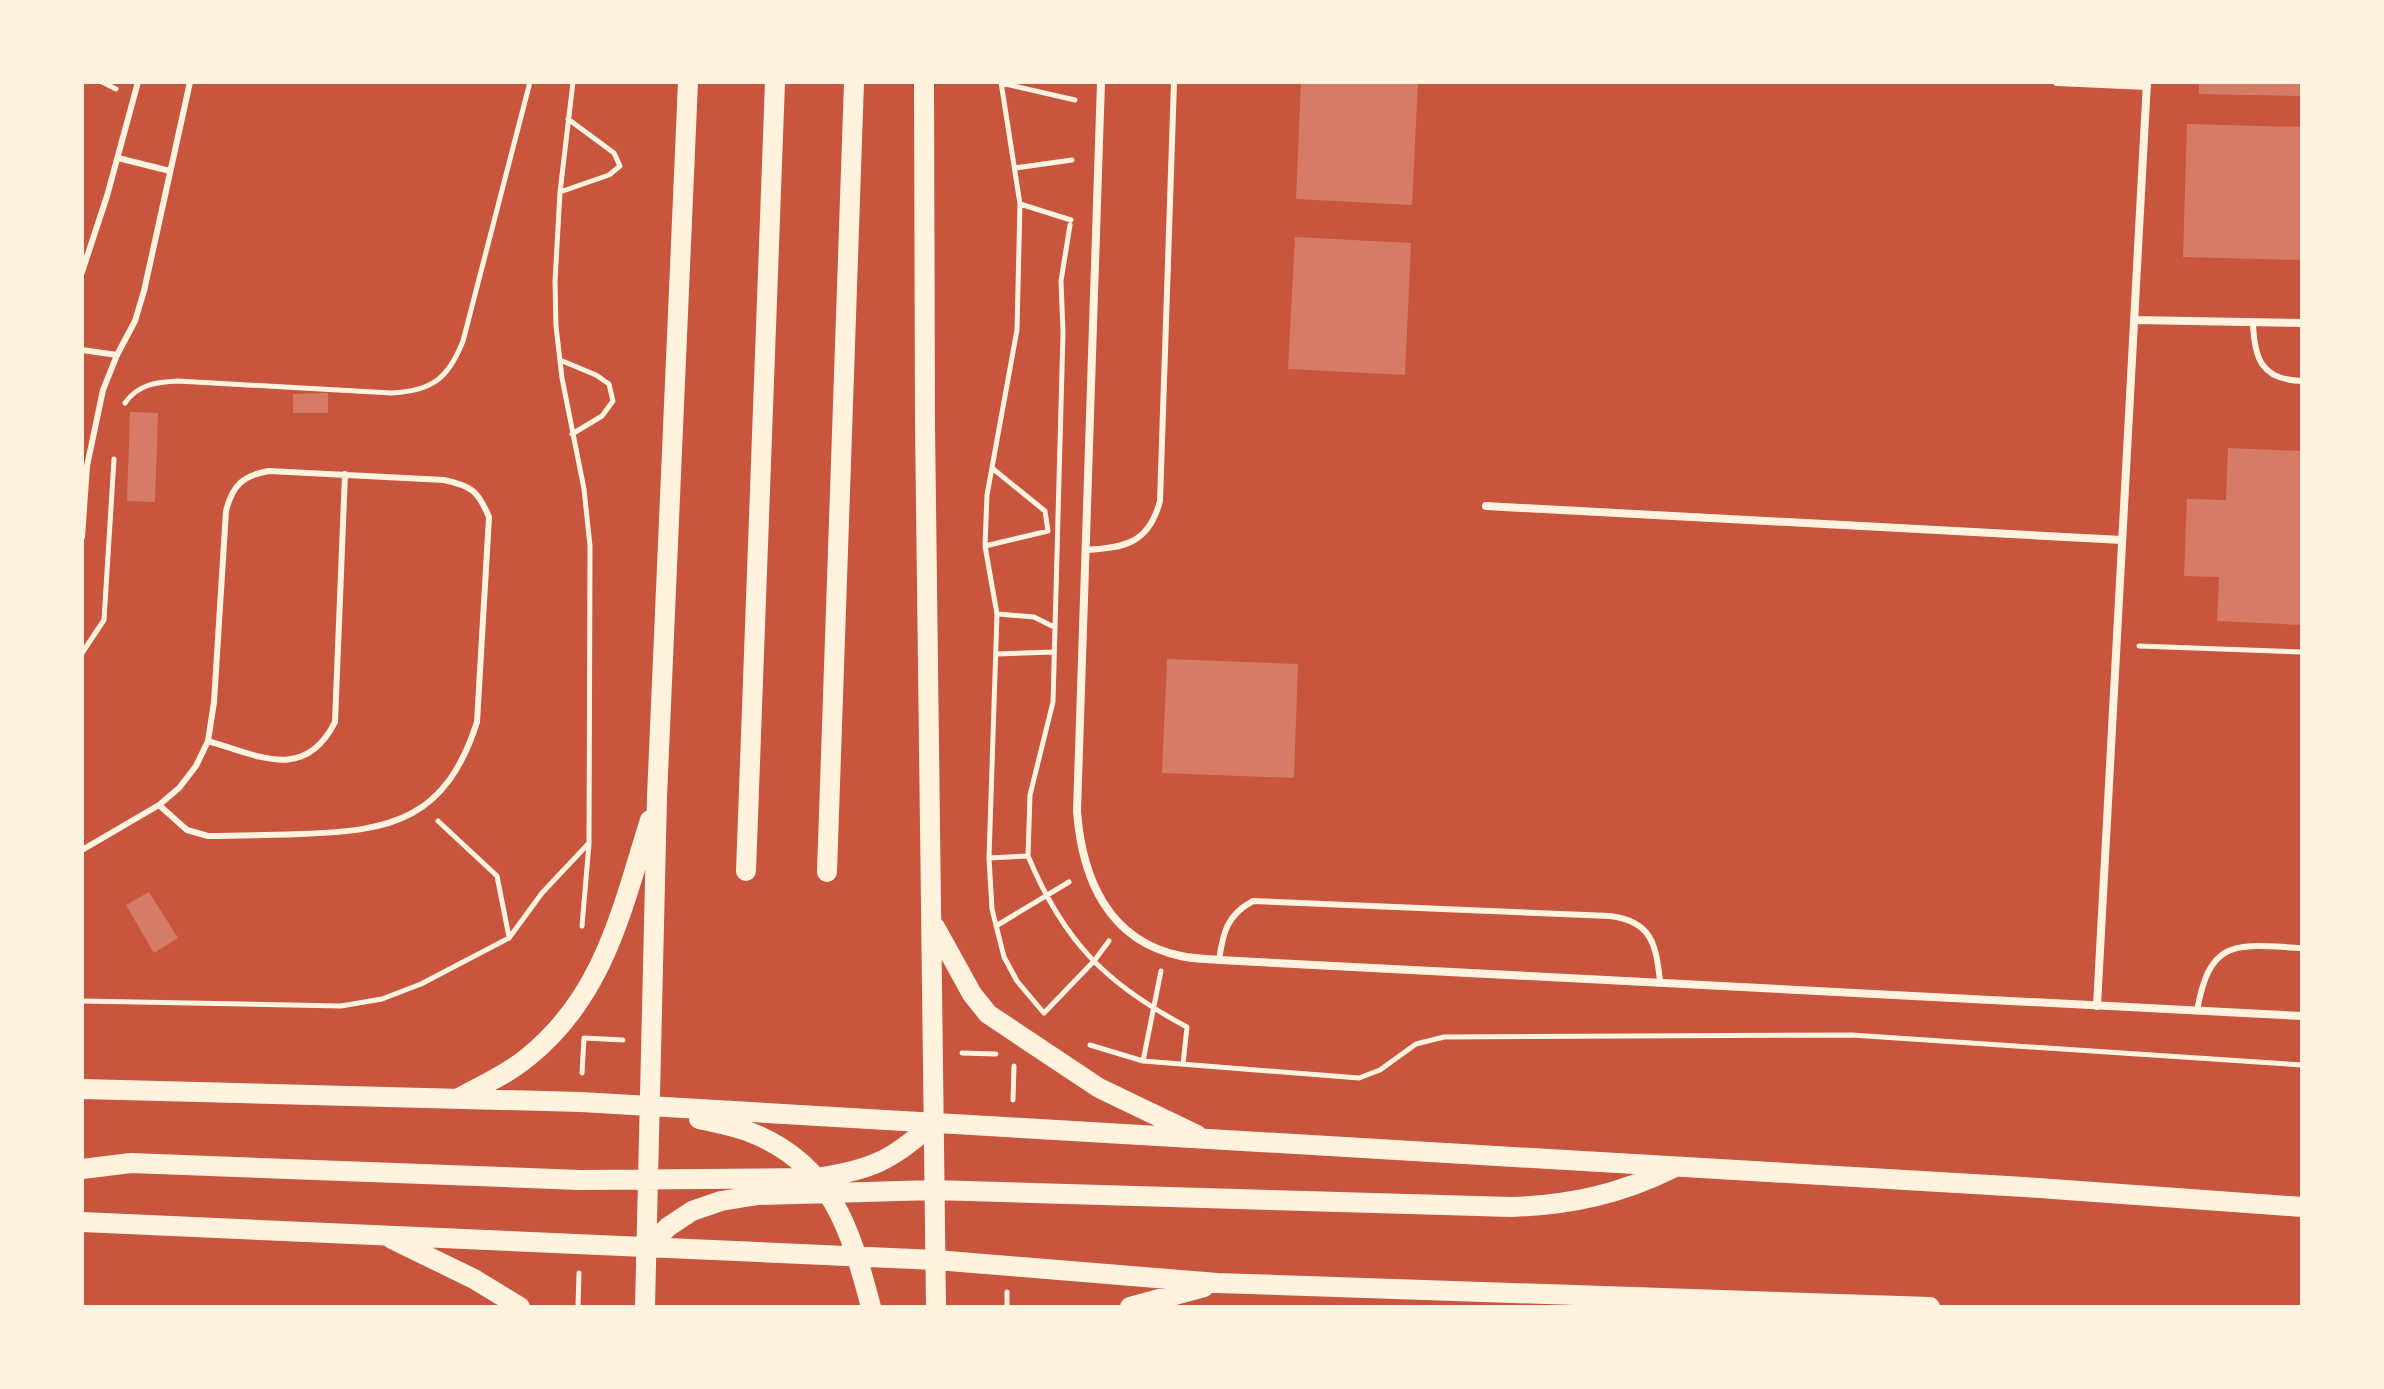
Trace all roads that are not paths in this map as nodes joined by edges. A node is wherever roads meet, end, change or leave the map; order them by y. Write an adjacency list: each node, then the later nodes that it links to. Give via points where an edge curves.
1 (138, 82): 11 (lane)
2 (190, 82): 12 (lane)
3 (688, 82): 28 (main road)
4 (775, 82): 31 (main road)
5 (854, 82): 32 (main road)
6 (924, 82): 33 (main road)
7 (1101, 82): 26 (street)
8 (1174, 82): 26 (lane, via 1160,501 1144,534 1110,549)
9 (2057, 82): 10 (street)
10 (2147, 84): 14 (street)
11 (118, 158): 12 (lane); 13 (lane)
12 (170, 171): 18 (lane, via 144,291)
13 (82, 272)
14 (2134, 320): 15 (street); 25 (street)
15 (2253, 322): 16 (street); 19 (lane, via 2262,365 2273,375)
16 (2302, 323)
17 (82, 350): 18 (lane)
18 (117, 355): 21 (lane, via 103,390)
19 (2302, 381)
20 (82, 452): 21 (lane)
21 (87, 466): 24 (lane)
22 (345, 474): 27 (lane, via 269,471 239,482 230,495); 27 (lane, via 335,722 325,742 308,756 287,762); 29 (lane, via 465,484 481,497 489,517 477,722 454,775 422,806 384,826 354,832 208,836 187,830)
23 (1486, 506): 25 (street)
24 (82, 537)
25 (2122, 540): 37 (street)
26 (1086, 550): 35 (street, via 1077,811 1087,871 1101,901 1149,945 1181,956)
27 (208, 741): 29 (lane, via 188,777)
28 (657, 797): 41 (main road, via 617,927 575,1009 526,1059); 42 (main road)
29 (159, 805): 30 (lane)
30 (82, 850)
31 (746, 871)
32 (827, 872)
33 (933, 923): 43 (main road); 44 (main road, via 988,1014 1099,1088)
34 (2302, 948): 38 (lane, via 2235,948 2218,957 2202,984)
35 (1219, 960): 36 (street); 36 (lane, via 1229,919 1253,901 1610,916 1626,918 1651,938)
36 (1660, 981): 37 (street)
37 (2097, 1006): 38 (street)
38 (2197, 1011): 39 (street)
39 (2302, 1016)
40 (82, 1089): 41 (main road)
41 (459, 1099): 42 (main road)
42 (651, 1107): 43 (main road); 47 (main road); 48 (main road, via 751,1132 797,1159)
43 (933, 1123): 44 (main road); 48 (main road, via 904,1150); 49 (main road)
44 (1207, 1140): 45 (main road)
45 (1677, 1167): 49 (main road, via 1605,1197 1553,1206); 50 (main road)
46 (82, 1169): 47 (main road, via 131,1163)
47 (649, 1182): 48 (main road); 53 (main road)
48 (823, 1186): 49 (main road); 53 (main road, via 721,1201 692,1211); 54 (main road)
49 (934, 1190): 55 (main road)
50 (2302, 1207)
51 (82, 1222): 52 (main road)
52 (384, 1236): 53 (main road); 57 (main road)
53 (648, 1247): 54 (main road); 58 (main road)
54 (857, 1257): 55 (main road); 59 (main road)
55 (936, 1260): 56 (main road); 60 (main road)
56 (1217, 1283): 61 (main road); 62 (main road)
57 (520, 1307)
58 (645, 1307)
59 (871, 1307)
60 (936, 1307)
61 (1130, 1307)
62 (1930, 1307)

